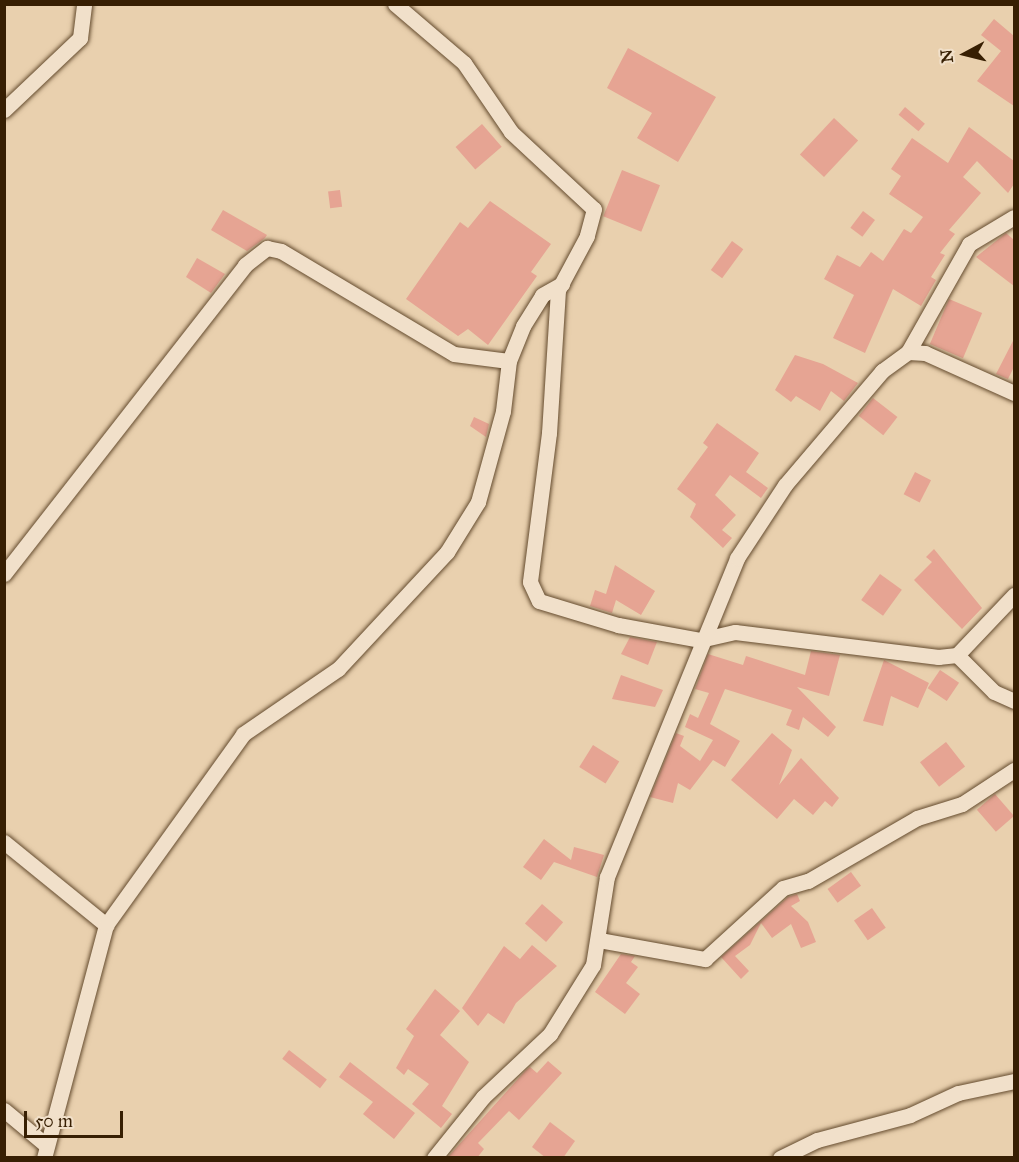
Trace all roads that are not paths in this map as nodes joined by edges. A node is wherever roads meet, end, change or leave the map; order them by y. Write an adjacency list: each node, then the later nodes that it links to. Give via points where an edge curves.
1 (84, 4): 3 (street, via 80,38)
2 (395, 4): 5 (street, via 464,63 511,132 594,209)
3 (4, 110)
4 (1014, 217): 6 (street, via 969,244)
5 (562, 284): 7 (street, via 542,295); 11 (street, via 532,594 550,607)
6 (908, 352): 8 (street, via 925,353); 11 (street, via 882,371 785,485 737,558)
7 (509, 361): 9 (street, via 454,354 281,250 267,248 245,265); 16 (street, via 503,411 478,502 447,552 338,669 243,734)
8 (1014, 393)
9 (4, 574)
10 (1014, 595): 12 (street)
11 (700, 640): 12 (street, via 735,632); 17 (street, via 607,877)
12 (957, 655): 13 (street, via 994,692)
13 (1014, 701)
14 (1014, 770): 17 (street, via 962,804 917,818 807,880 783,888 705,959)
15 (4, 842): 16 (street)
16 (106, 924): 20 (street, via 68,1079)
17 (599, 940): 21 (street, via 579,992 550,1034 483,1097)
18 (1014, 1081): 22 (street, via 958,1093 910,1115 817,1140)
19 (4, 1110): 20 (street)
20 (45, 1151)
21 (434, 1158)
22 (780, 1158)

